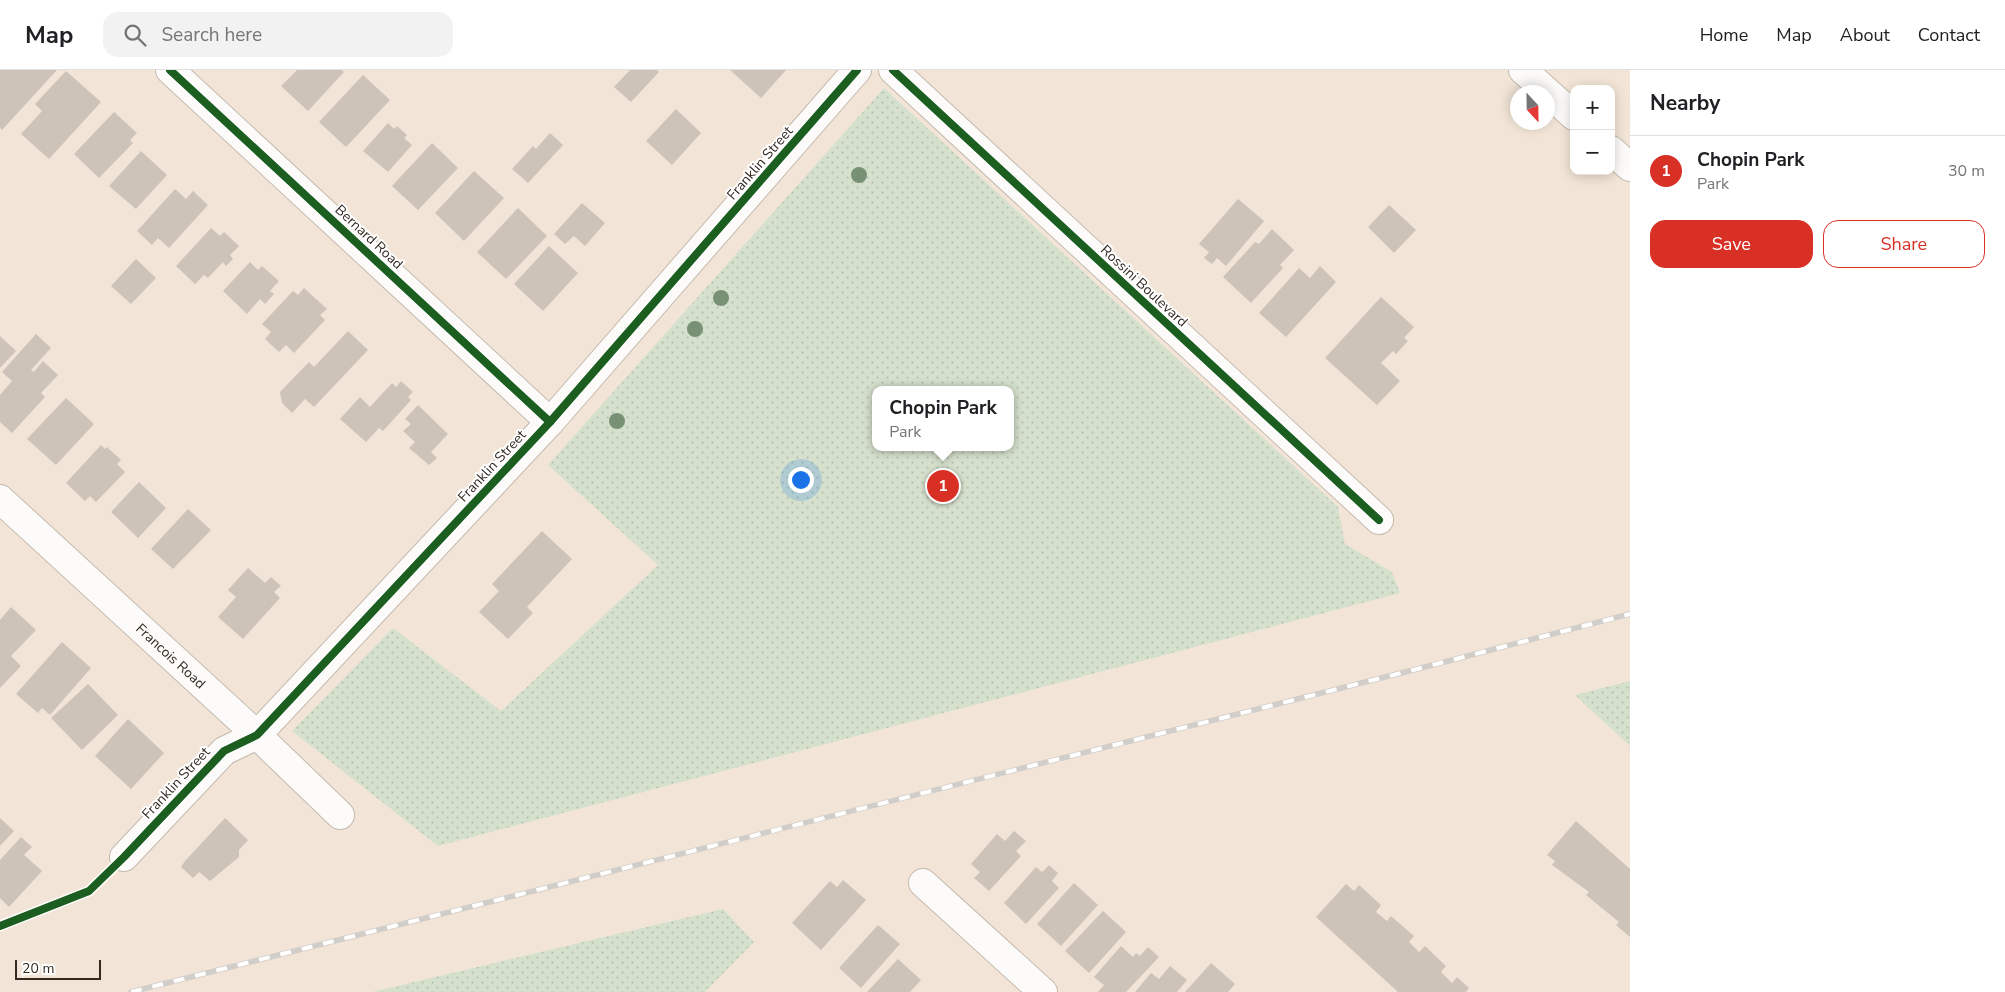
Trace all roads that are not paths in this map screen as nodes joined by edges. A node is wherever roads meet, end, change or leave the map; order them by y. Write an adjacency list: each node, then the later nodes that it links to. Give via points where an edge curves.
1 (170, 70): 8 (street, Bernard Road)
2 (857, 70): 8 (street, Franklin Street)
3 (893, 70): 10 (street, Rossini Boulevard)
4 (1523, 70): 5 (street)
5 (1570, 112)
6 (1615, 154): 7 (street)
7 (1630, 168)
8 (550, 422): 11 (street, Franklin Street)
9 (0, 499): 11 (street, Francois Road)
10 (1379, 520)
11 (257, 735): 12 (street, Francois Road); 13 (street, Franklin Street, via 224,751)
12 (340, 815)
13 (124, 857)
14 (923, 883): 15 (street)
15 (1043, 992)

